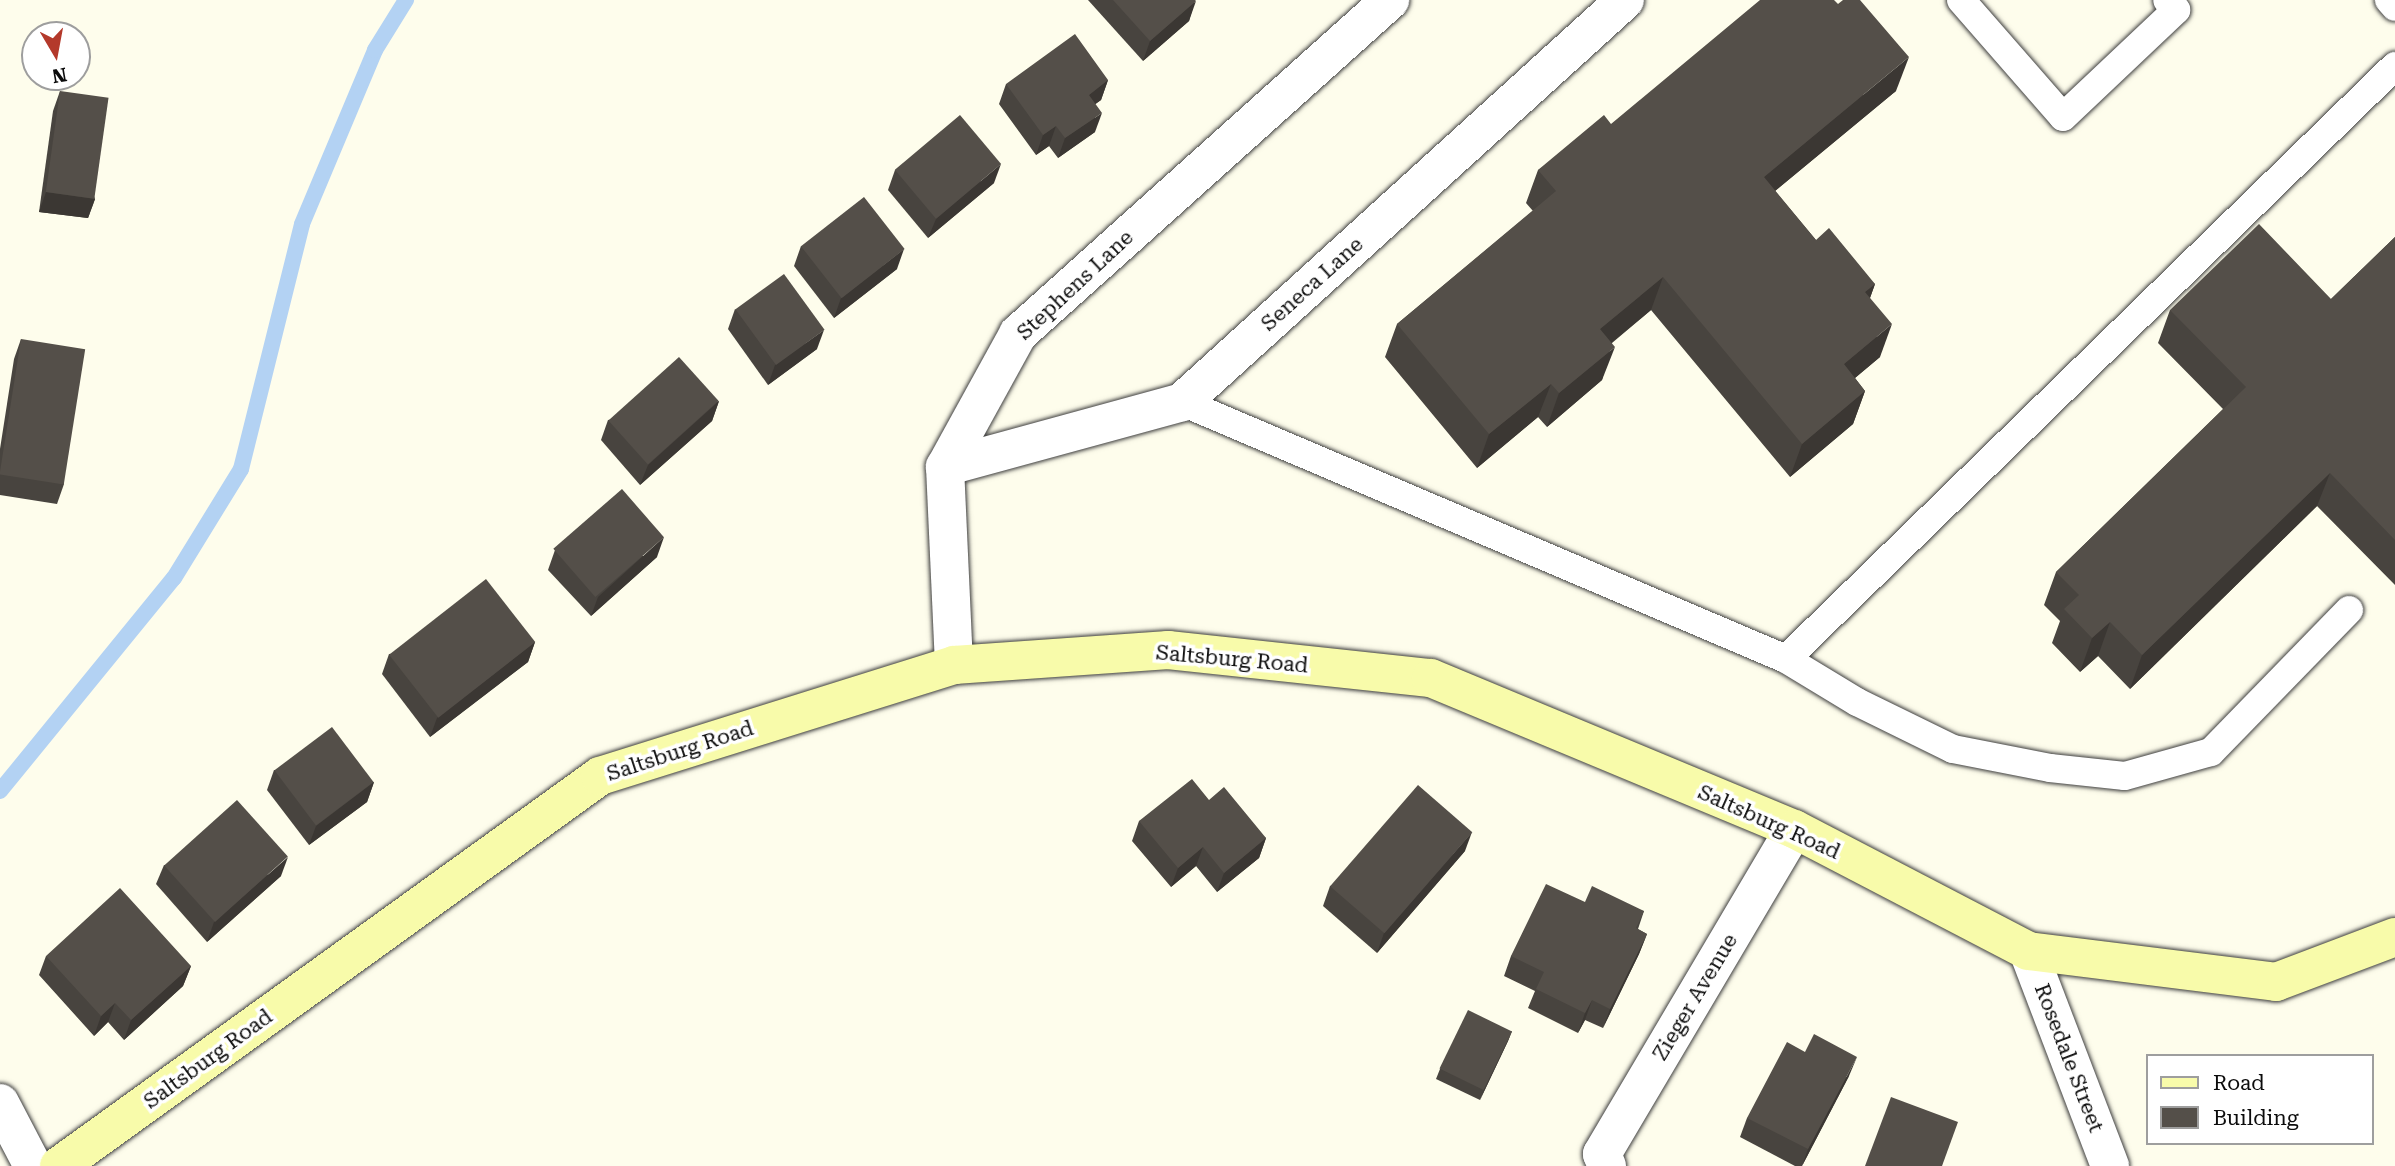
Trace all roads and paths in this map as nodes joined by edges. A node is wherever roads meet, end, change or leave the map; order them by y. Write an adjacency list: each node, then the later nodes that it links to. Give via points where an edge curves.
1 (1390, 0): 9 (street, Stephens Lane, via 1018,334)
2 (1625, 0): 8 (street, Seneca Lane)
3 (1961, 0): 4 (lane, via 2063,117 2176,10)
4 (2167, 0)
5 (2389, 0): 6 (lane)
6 (2395, 7)
7 (2395, 66): 11 (lane)
8 (1182, 402): 9 (street, Seneca Lane); 11 (lane)
9 (945, 467): 12 (street)
10 (2348, 610): 11 (lane, via 2211,752 2125,776 2050,768 1953,748 1857,702)
11 (1786, 659)
12 (954, 665): 13 (main road, Saltsburg Road, via 1168,650 1431,678); 18 (main road, Saltsburg Road, via 600,776)
13 (1794, 829): 15 (main road, Saltsburg Road); 19 (street, Zieger Avenue, via 1602,1154)
14 (2395, 937): 15 (main road, Saltsburg Road, via 2276,982)
15 (2028, 951): 20 (street, Rosedale Street)
16 (0, 1103): 17 (street)
17 (33, 1166)
18 (59, 1166)
19 (1607, 1166)
20 (2110, 1166)

